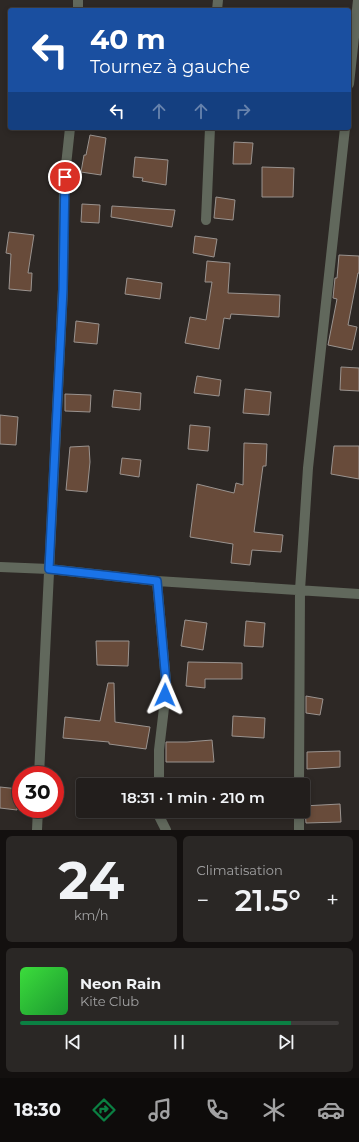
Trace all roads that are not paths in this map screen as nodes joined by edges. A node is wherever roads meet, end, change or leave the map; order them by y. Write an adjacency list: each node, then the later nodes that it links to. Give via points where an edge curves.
1 (358, 0): 2 (street)
2 (351, 65)
3 (70, 130): 8 (street, via 64,184 63,289)
4 (210, 130): 6 (street)
5 (344, 130): 10 (street, via 308,468)
6 (206, 220)
7 (0, 567): 8 (street)
8 (49, 569): 9 (street); 12 (street)
9 (157, 581): 10 (street); 13 (street, via 166,682 159,750)
10 (300, 590): 11 (street); 14 (street)
11 (359, 594)
12 (39, 766)
13 (159, 778)
14 (299, 778)
15 (37, 818): 18 (street)
16 (160, 818): 19 (street)
17 (299, 818): 20 (street)
18 (36, 830)
19 (166, 830)
20 (299, 830)

